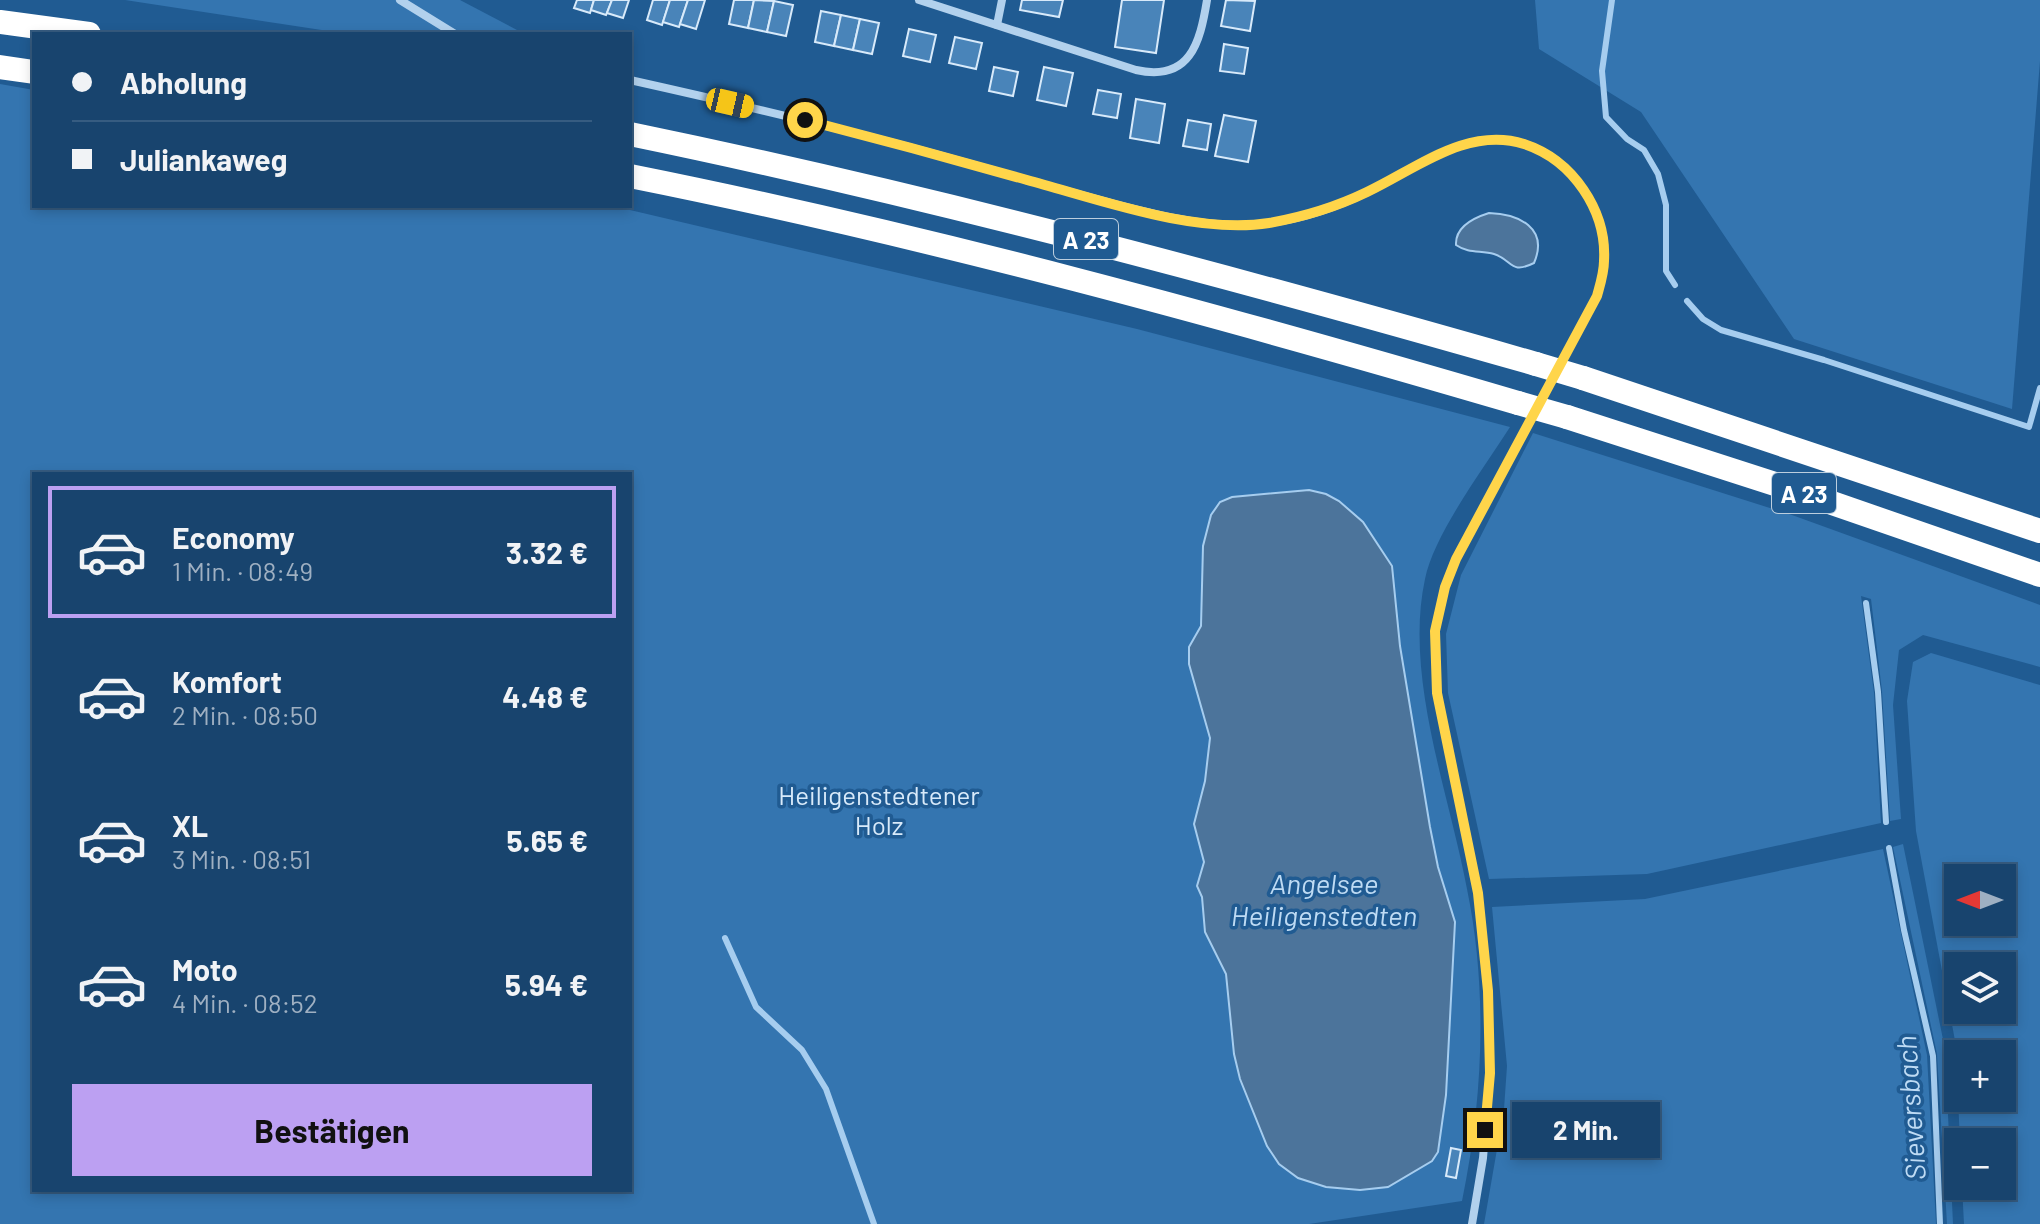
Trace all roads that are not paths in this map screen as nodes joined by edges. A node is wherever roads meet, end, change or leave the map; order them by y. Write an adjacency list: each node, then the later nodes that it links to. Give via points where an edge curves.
1 (400, 0): 8 (street)
2 (919, 0): 6 (street)
3 (1002, 0): 6 (street)
4 (1207, 0): 6 (street, via 1191,55 1176,67 1157,72)
5 (0, 22): 7 (highway)
6 (997, 25)
7 (74, 32)
8 (452, 32)
9 (0, 67): 10 (highway)
10 (32, 72)
11 (632, 80): 16 (street, via 1170,217 1232,225 1267,223 1329,208 1445,151 1492,140 1528,145 1572,175 1601,227 1603,273 1597,296 1456,559 1435,631 1437,693 1478,893 1488,991 1490,1073)
12 (632, 134): 14 (highway, A 23, bridge, via 1068,234 1295,294 1583,378)
13 (632, 176): 15 (highway, A 23, bridge, via 1061,274 1268,330 1567,417)
14 (2040, 531)
15 (2040, 575)
16 (1472, 1224)

